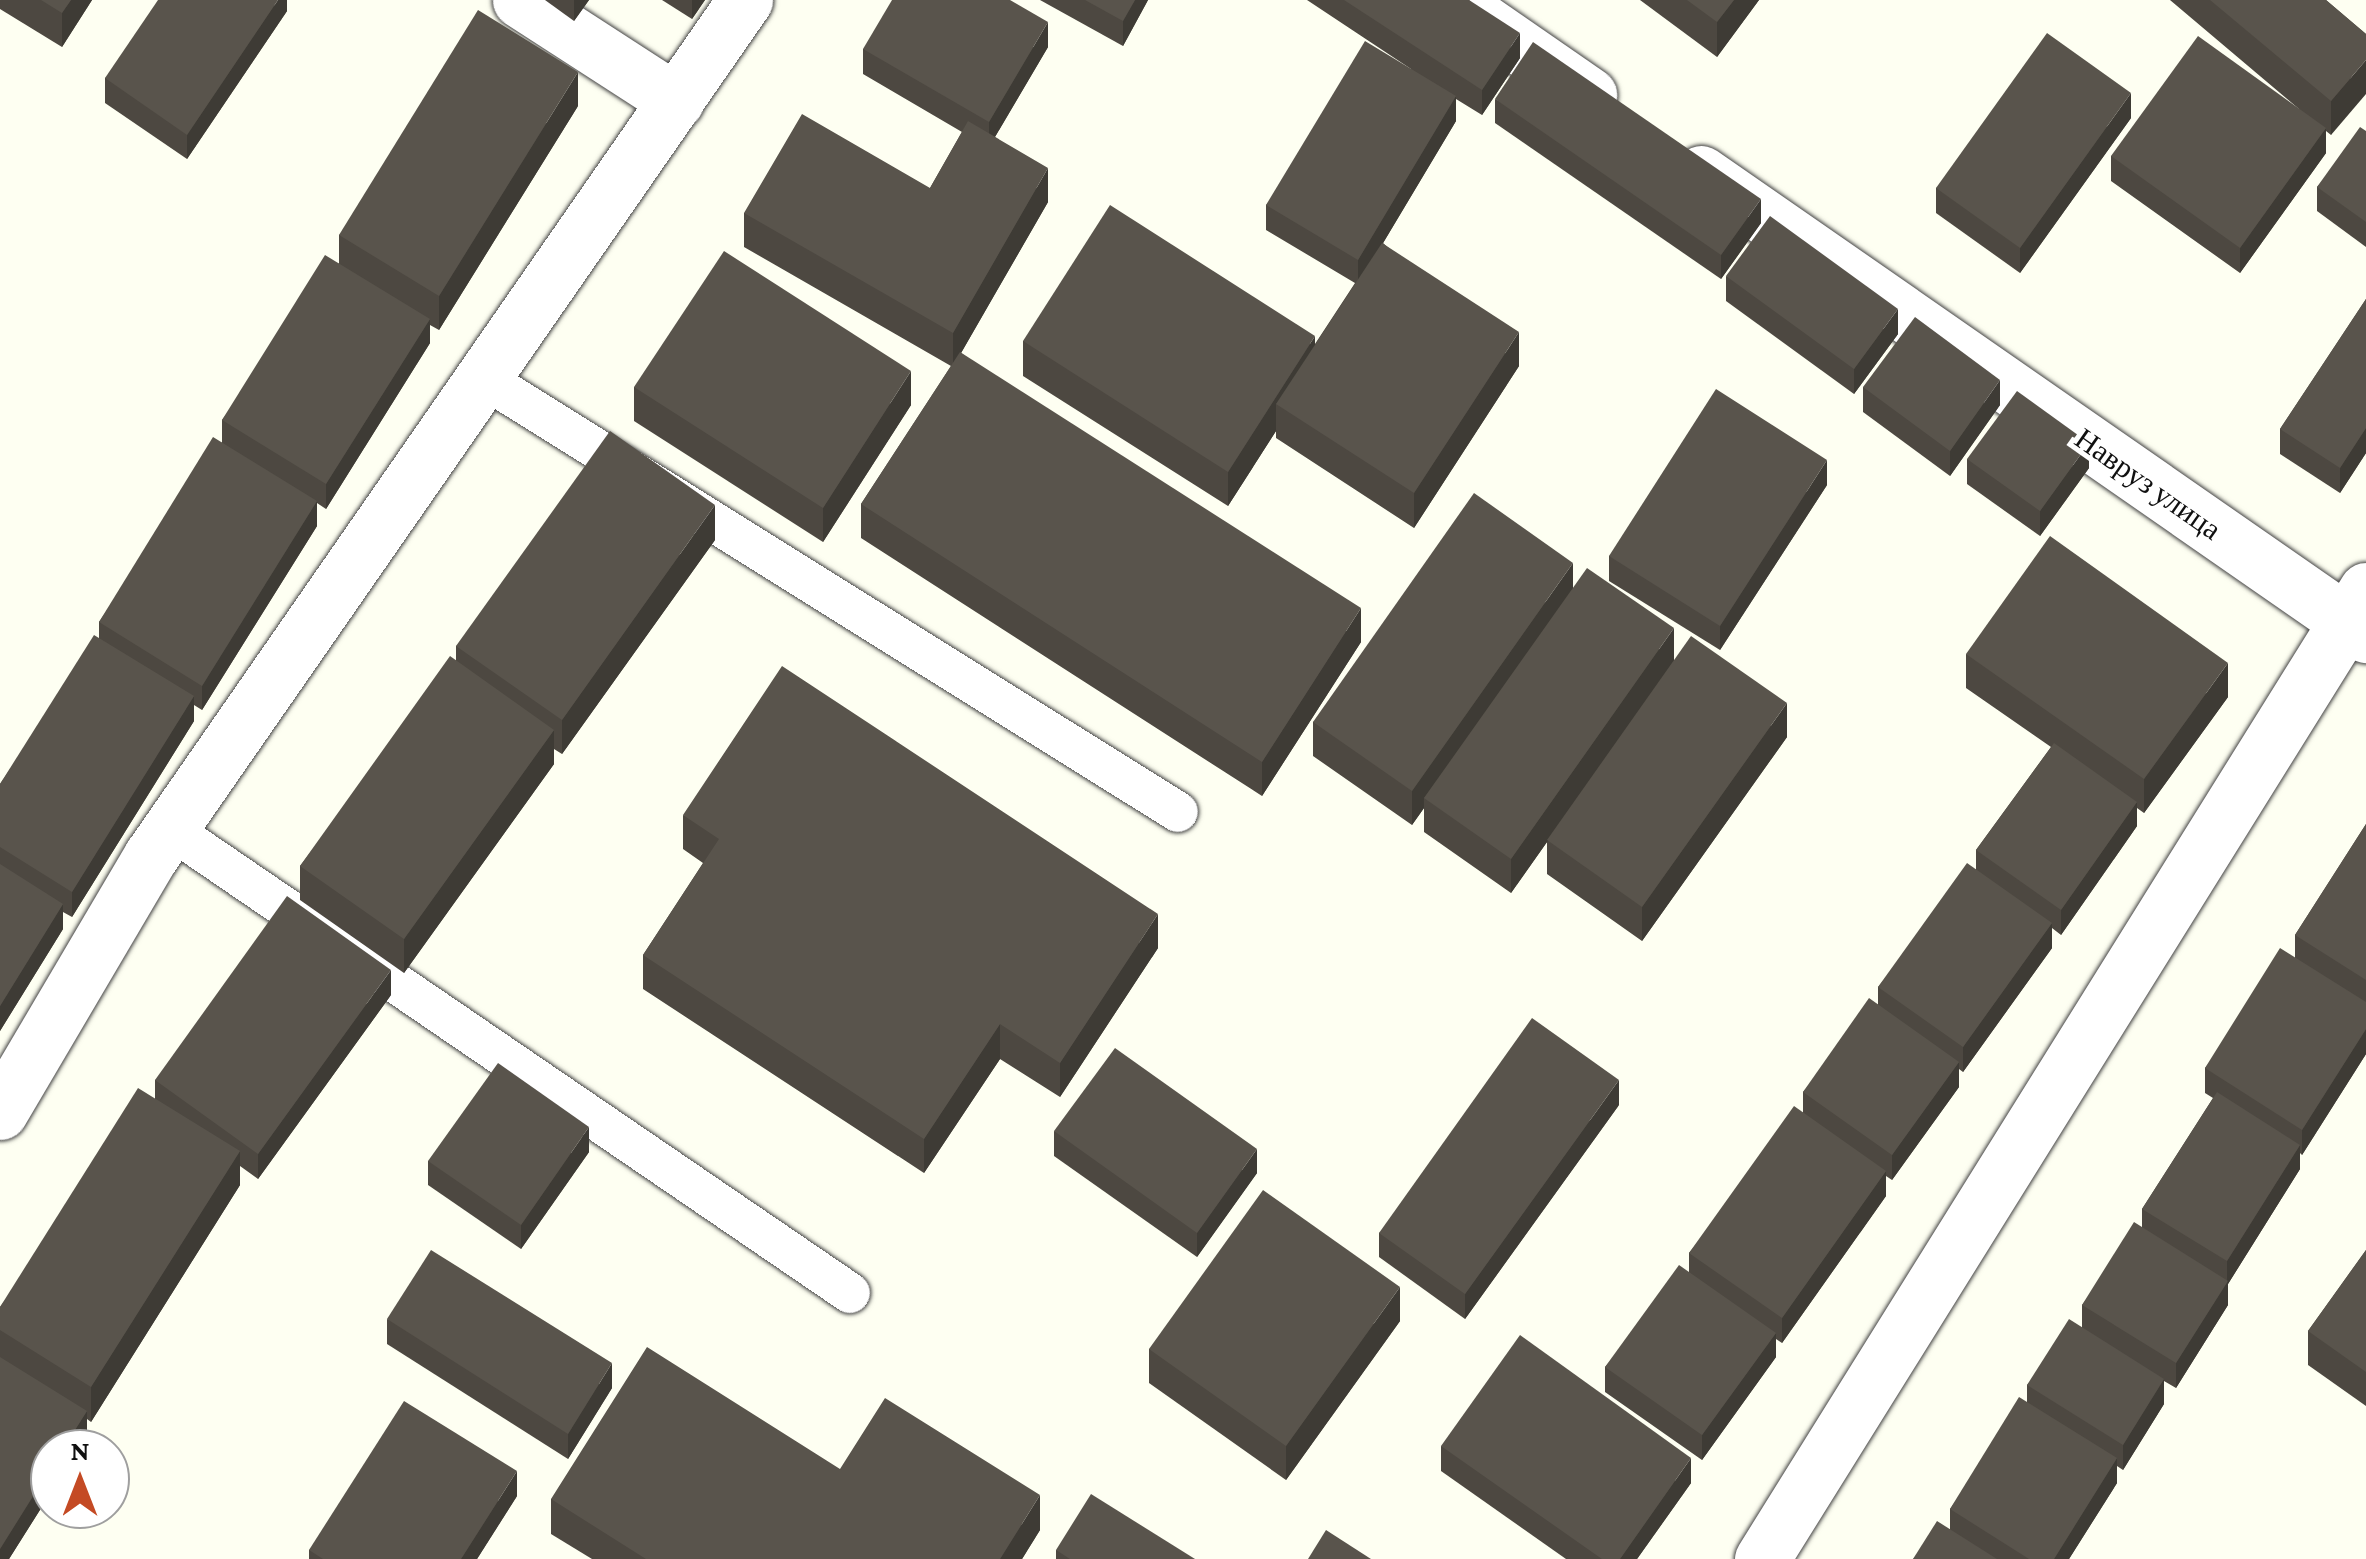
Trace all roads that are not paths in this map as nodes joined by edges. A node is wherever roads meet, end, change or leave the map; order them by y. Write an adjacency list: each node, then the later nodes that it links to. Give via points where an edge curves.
1 (520, 0): 4 (street)
2 (746, 0): 4 (street)
3 (1452, 0): 6 (street, Навруз улица)
4 (676, 101): 5 (street)
5 (484, 378): 7 (lane); 8 (street)
6 (2361, 617): 11 (street)
7 (1178, 812)
8 (170, 829): 9 (street); 10 (lane)
9 (0, 1112)
10 (850, 1294)
11 (1762, 1559)

